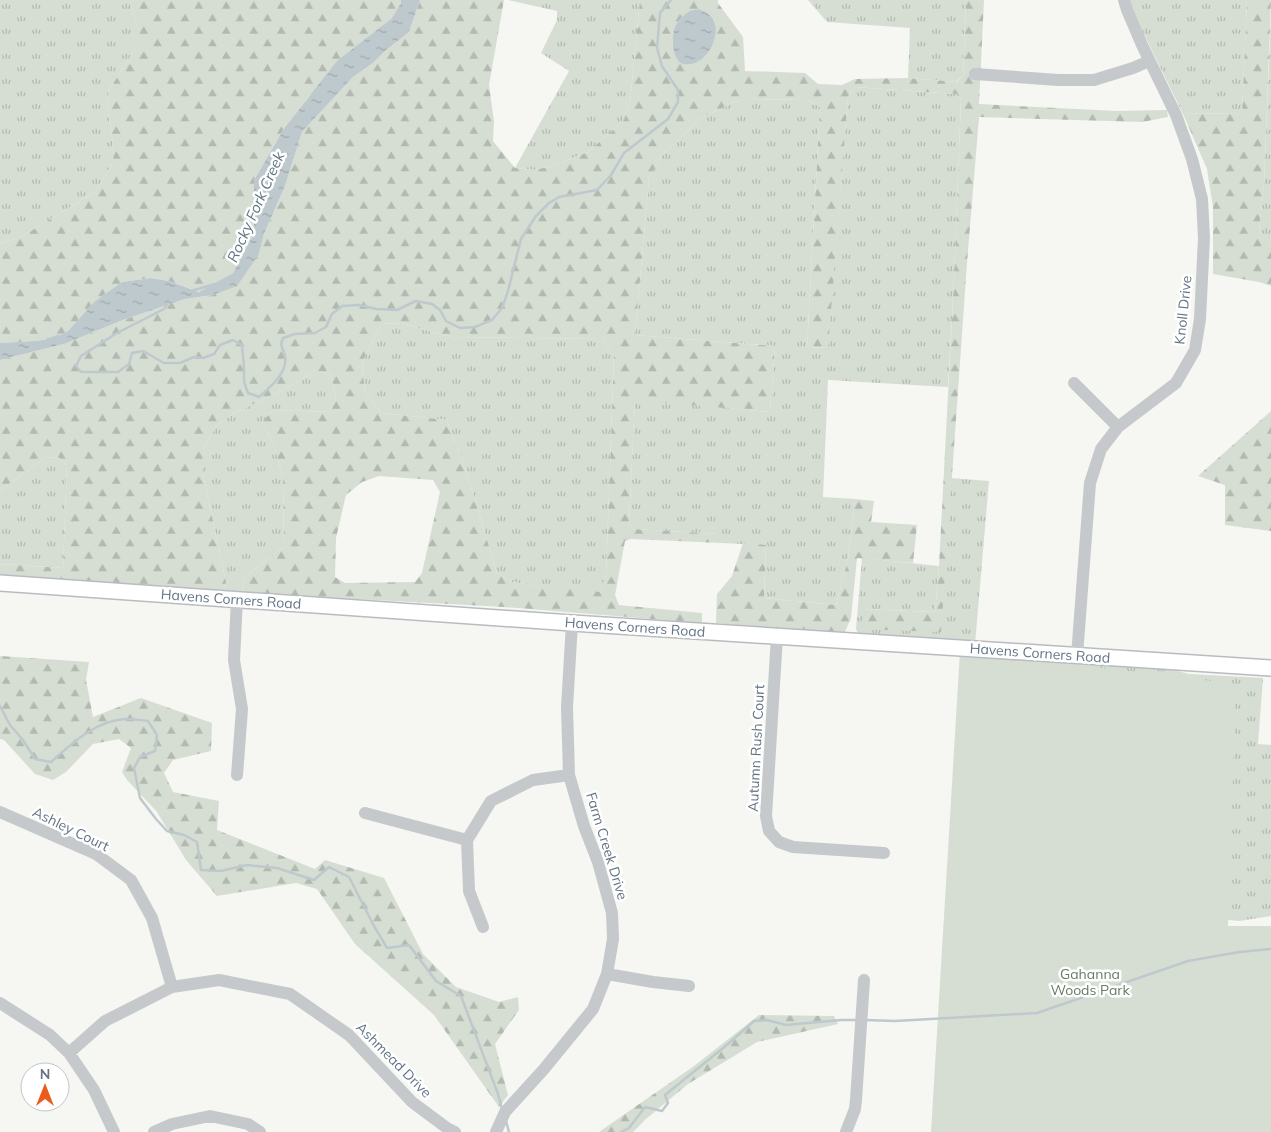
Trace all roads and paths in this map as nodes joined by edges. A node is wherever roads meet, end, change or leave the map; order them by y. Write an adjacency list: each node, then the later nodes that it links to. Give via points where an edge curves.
1 (1124, 0): 2 (street, Knoll Drive)
2 (1149, 61): 3 (street, via 1094,80); 5 (street, Knoll Drive, via 1176,115 1202,199 1204,238 1200,320 1195,350 1176,383)
3 (975, 74)
4 (1074, 383): 5 (street)
5 (1118, 427): 10 (street, Knoll Drive, via 1101,449 1090,483)
6 (0, 583): 7 (main road, Havens Corners Road)
7 (237, 599): 8 (main road, Havens Corners Road); 12 (street, via 234,660 242,709)
8 (572, 623): 9 (main road, Havens Corners Road); 13 (street, Farm Creek Drive, via 567,707)
9 (777, 636): 10 (main road, Havens Corners Road); 17 (street, Autumn Rush Court, via 766,816 769,831 779,842 794,847)
10 (1077, 656): 11 (main road, Havens Corners Road)
11 (1271, 668)
12 (237, 775)
13 (569, 775): 16 (street, via 533,780 491,801); 19 (street, Farm Creek Drive, via 612,913 613,939)
14 (0, 812): 21 (street, Ashley Court, via 96,854 131,880 152,918)
15 (365, 813): 16 (street)
16 (467, 840): 18 (street, via 469,891)
17 (884, 853)
18 (482, 927)
19 (607, 974): 22 (street); 29 (street, Farm Creek Drive, via 593,1008 505,1112)
20 (864, 980): 30 (street, via 855,1109)
21 (172, 986): 24 (street, Ashmead Drive, via 106,1021); 28 (street, Ashmead Drive, via 219,980 290,994 349,1036 412,1102)
22 (689, 986)
23 (0, 1003): 24 (street, via 50,1035)
24 (69, 1053): 25 (street, via 94,1090)
25 (114, 1132)
26 (154, 1132): 27 (street, via 172,1124 210,1116 248,1124)
27 (260, 1132)
28 (455, 1132)
29 (496, 1132)
30 (846, 1132)

